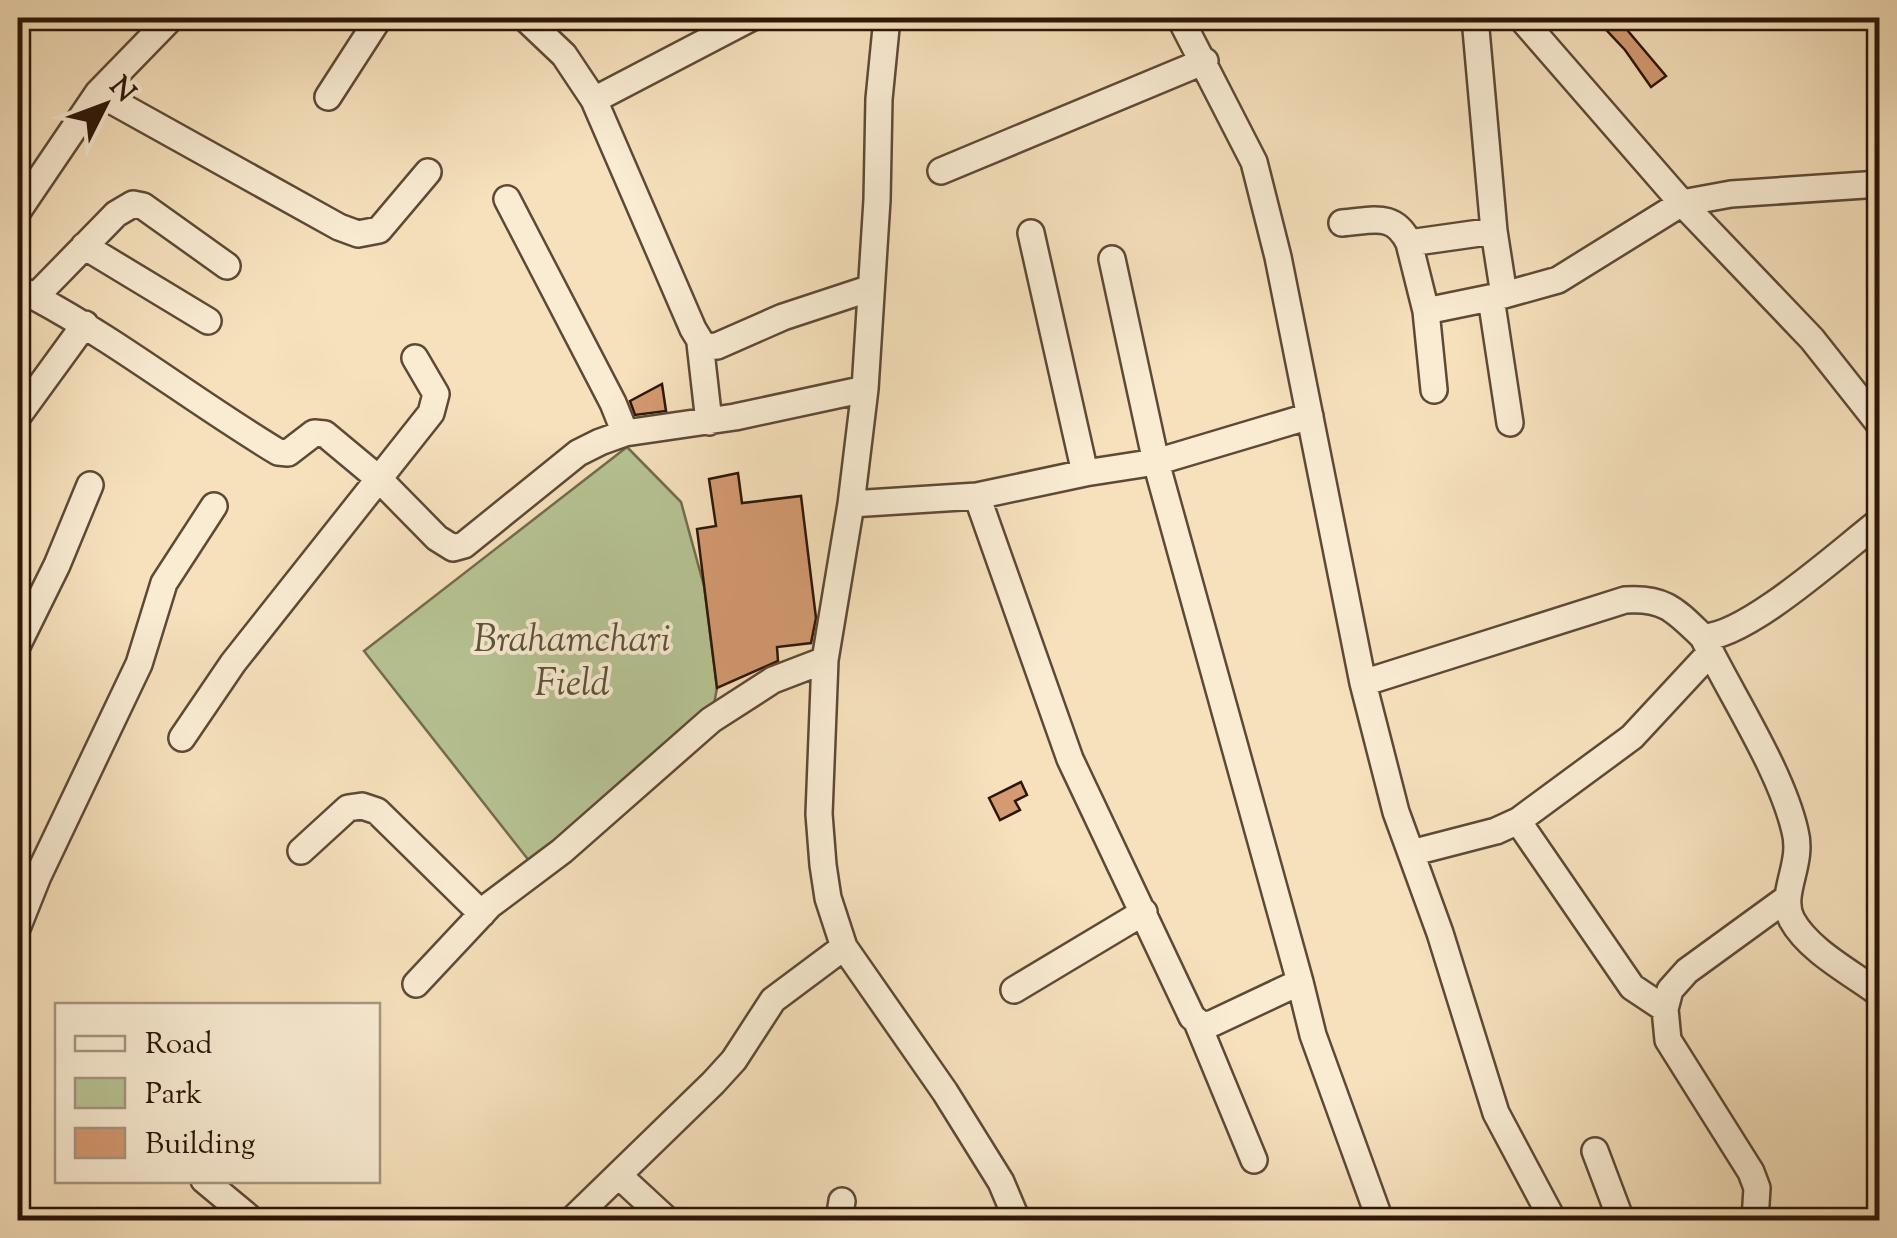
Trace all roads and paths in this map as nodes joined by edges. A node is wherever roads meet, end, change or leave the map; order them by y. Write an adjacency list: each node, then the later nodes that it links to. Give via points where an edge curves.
1 (171, 18): 10 (street)
2 (379, 18): 11 (street)
3 (525, 18): 12 (street, via 564,55)
4 (751, 18): 12 (street)
5 (887, 18): 26 (street)
6 (1180, 18): 9 (street)
7 (1475, 18): 20 (street)
8 (1521, 18): 17 (street)
9 (1205, 61): 13 (street); 37 (street, via 1254,162)
10 (98, 93): 14 (street, via 358,234 379,230); 18 (street)
11 (328, 97)
12 (594, 100): 32 (street)
13 (941, 171)
14 (428, 172)
15 (1880, 184): 17 (street, via 1731,194)
16 (507, 199): 41 (street)
17 (1682, 204): 28 (street, via 1558,280); 40 (street, via 1812,339)
18 (18, 211)
19 (1342, 223): 22 (street, via 1389,220)
20 (1494, 231): 22 (street); 28 (street)
21 (1031, 233): 43 (street)
22 (1408, 243): 29 (street)
23 (84, 246): 25 (street, via 133,204); 27 (street); 30 (street)
24 (1112, 259): 42 (street)
25 (227, 266)
26 (872, 288): 32 (street, via 717,346); 34 (street)
27 (26, 292): 31 (street)
28 (1498, 296): 29 (street); 39 (street)
29 (1426, 311): 35 (street)
30 (208, 322)
31 (86, 324): 36 (street); 44 (street, via 278,452 319,432)
32 (700, 344): 38 (street)
33 (415, 358): 44 (street, via 436,404)
34 (866, 389): 38 (street); 47 (street)
35 (1434, 390)
36 (18, 416)
37 (1310, 416): 42 (street); 53 (street)
38 (708, 422): 41 (street)
39 (1510, 422)
40 (1880, 425)
41 (625, 433): 44 (street, via 578,453 459,548 436,538)
42 (1156, 462): 43 (street); 63 (street)
43 (1085, 473): 46 (street)
44 (379, 479): 54 (street)
45 (90, 485): 50 (street)
46 (978, 496): 47 (street); 59 (street, via 1070,759)
47 (852, 504): 52 (street)
48 (214, 506): 61 (street, via 164,584 139,664)
49 (1880, 520): 51 (street, via 1754,617)
50 (18, 644)
51 (1706, 645): 53 (street, via 1667,604 1625,600); 55 (street, via 1632,738); 58 (street, via 1795,830 1797,866)
52 (825, 660): 60 (street, via 773,680 711,720); 62 (street, via 819,814 828,898)
53 (1363, 684): 57 (street)
54 (182, 738)
55 (1518, 820): 57 (street); 67 (street, via 1632,987)
56 (301, 851): 60 (street, via 348,808 369,808)
57 (1411, 853): 78 (street, via 1496,1113)
58 (1786, 899): 66 (street, via 1798,929); 67 (street, via 1687,971)
59 (1144, 912): 65 (street); 68 (street)
60 (482, 914): 64 (street)
61 (18, 926)
62 (844, 947): 74 (street, via 773,1000 714,1084); 76 (street, via 945,1092)
63 (1300, 982): 68 (street, via 1213,1023); 77 (street)
64 (416, 984)
65 (1014, 990)
66 (1880, 994)
67 (1664, 1009): 80 (street, via 1668,1040 1751,1172)
68 (1197, 1022): 70 (street)
69 (1595, 1150): 79 (street)
70 (1254, 1160)
71 (208, 1183): 73 (street)
72 (628, 1184): 75 (street)
73 (252, 1220)
74 (572, 1220)
75 (666, 1220)
76 (1017, 1220)
77 (1380, 1220)
78 (1553, 1220)
79 (1621, 1220)
80 (1755, 1220)

